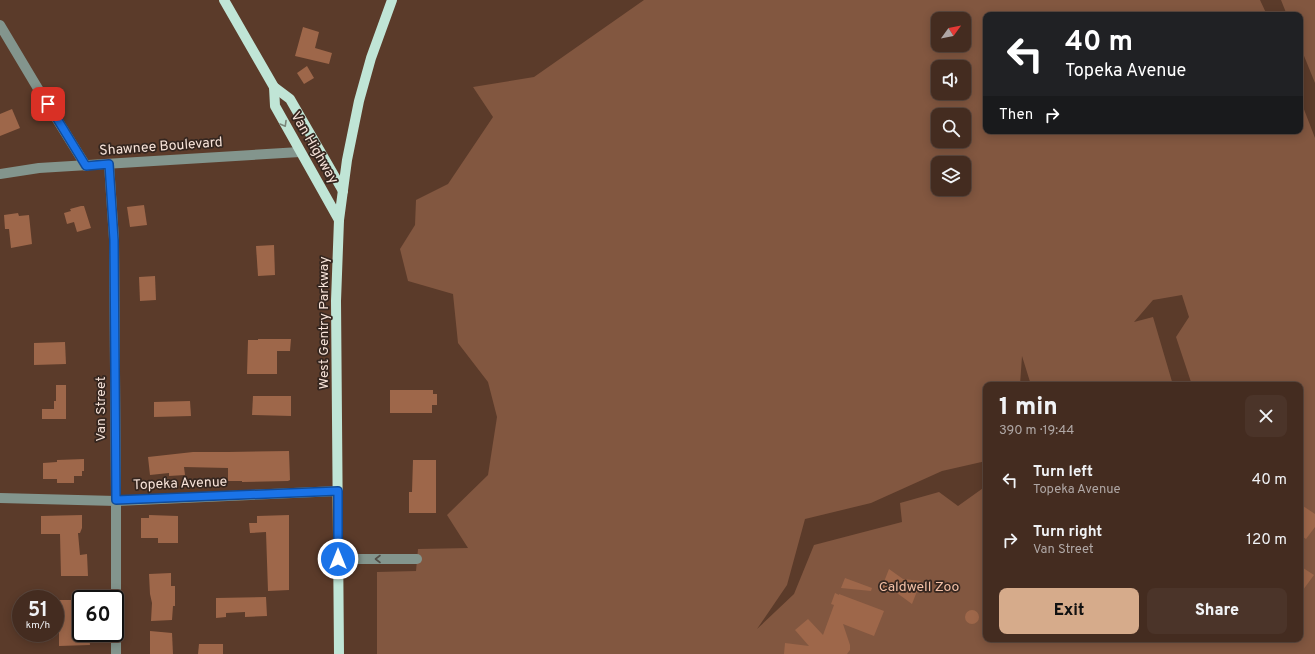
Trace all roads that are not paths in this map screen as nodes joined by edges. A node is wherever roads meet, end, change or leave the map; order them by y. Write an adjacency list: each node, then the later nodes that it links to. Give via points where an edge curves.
1 (224, 0): 4 (main road, Van Highway)
2 (392, 0): 9 (main road, West Gentry Parkway, via 359,100)
3 (0, 25): 7 (street)
4 (274, 87): 5 (main road, Van Highway, one-way to 5, via 274,106); 9 (main road, Van Highway, via 290,99)
5 (300, 152): 6 (street, Shawnee Boulevard); 10 (main road, Van Highway)
6 (109, 164): 7 (street, Shawnee Boulevard); 13 (street, Van Street, via 114,240)
7 (86, 166): 8 (street, Shawnee Boulevard, via 39,168)
8 (0, 174)
9 (343, 191): 10 (main road, West Gentry Parkway)
10 (339, 220): 11 (main road, West Gentry Parkway, via 336,301)
11 (338, 491): 13 (street, Topeka Avenue); 14 (main road, West Gentry Parkway)
12 (0, 498): 13 (street, Topeka Avenue)
13 (116, 500): 16 (street, Van Street)
14 (338, 559): 15 (street, one-way to 14); 17 (main road, West Gentry Parkway)
15 (417, 559)
16 (116, 654)
17 (339, 654)

